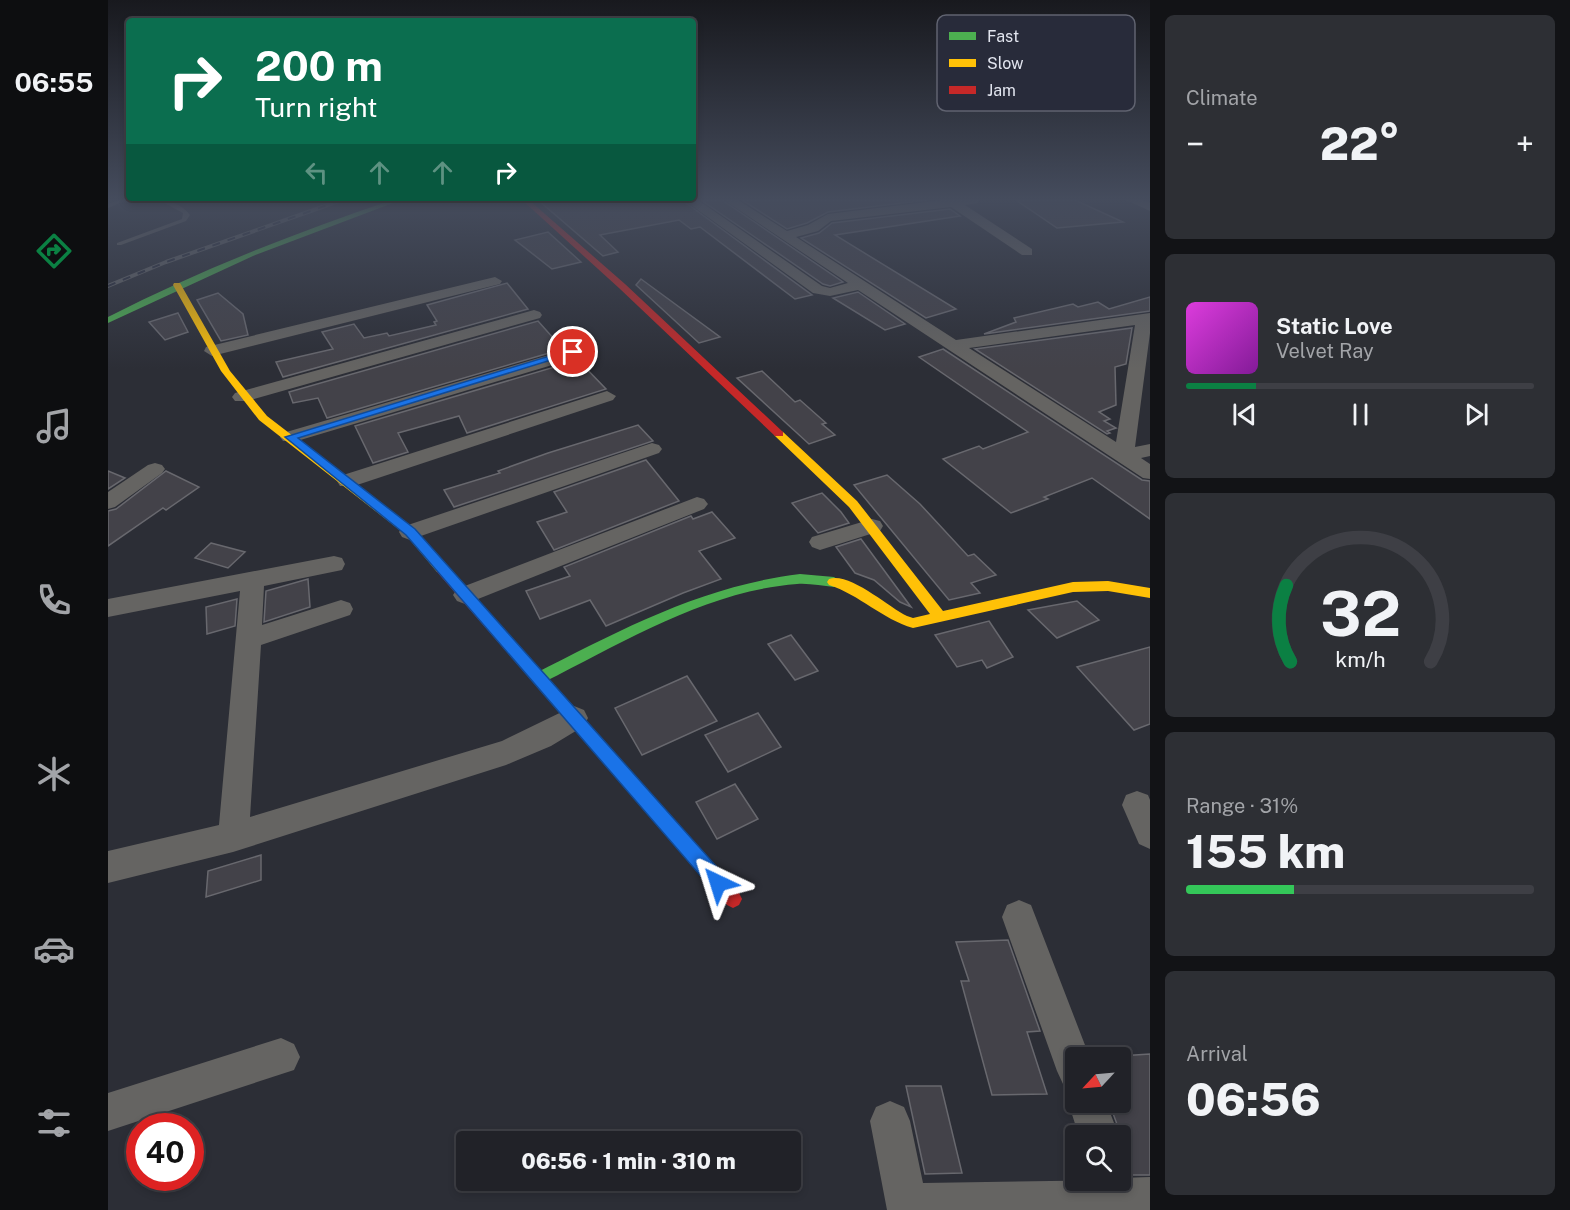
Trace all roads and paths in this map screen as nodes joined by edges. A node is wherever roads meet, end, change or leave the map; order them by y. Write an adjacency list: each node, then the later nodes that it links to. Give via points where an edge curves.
1 (245, 256): 8 (street)
2 (587, 256): 28 (street, via 738,394)
3 (770, 256): 6 (street)
4 (815, 256): 5 (street)
5 (827, 264): 6 (street); 9 (street)
6 (792, 272): 9 (street, via 823,291)
7 (495, 281): 14 (street)
8 (177, 285): 12 (street); 14 (street)
9 (860, 285): 13 (street)
10 (534, 315): 18 (street)
11 (1147, 319): 13 (street); 16 (street)
12 (108, 320)
13 (954, 345): 22 (street)
14 (212, 351): 18 (street)
15 (573, 352): 19 (street)
16 (1142, 381): 22 (street)
17 (607, 396): 25 (street)
18 (241, 397): 19 (street)
19 (290, 437): 25 (street)
20 (652, 449): 29 (street)
21 (1150, 450): 22 (street)
22 (1124, 455): 24 (street)
23 (155, 469): 26 (street)
24 (1150, 473)
25 (346, 481): 29 (street)
26 (108, 502)
27 (697, 504): 34 (street)
28 (872, 526): 30 (street); 37 (street)
29 (410, 532): 34 (street)
30 (820, 542)
31 (334, 564): 32 (street)
32 (253, 580): 35 (street); 38 (street)
33 (1150, 592): 37 (street, via 1108,586 1073,587)
34 (465, 595): 39 (street)
35 (108, 608)
36 (341, 609): 38 (street)
37 (941, 618): 39 (street, via 900,621 864,593 843,584 799,580 716,597)
38 (248, 639): 43 (street)
39 (539, 678): 40 (street)
40 (574, 718): 43 (street, via 506,753); 45 (street)
41 (1137, 805): 42 (street)
42 (1150, 834)
43 (232, 837): 44 (street)
44 (108, 867)
45 (733, 899)
46 (1019, 917): 47 (street)
47 (1067, 1047)
48 (281, 1057): 49 (street)
49 (108, 1112)
50 (890, 1121): 52 (street)
51 (1129, 1196): 52 (street)
52 (907, 1207)

